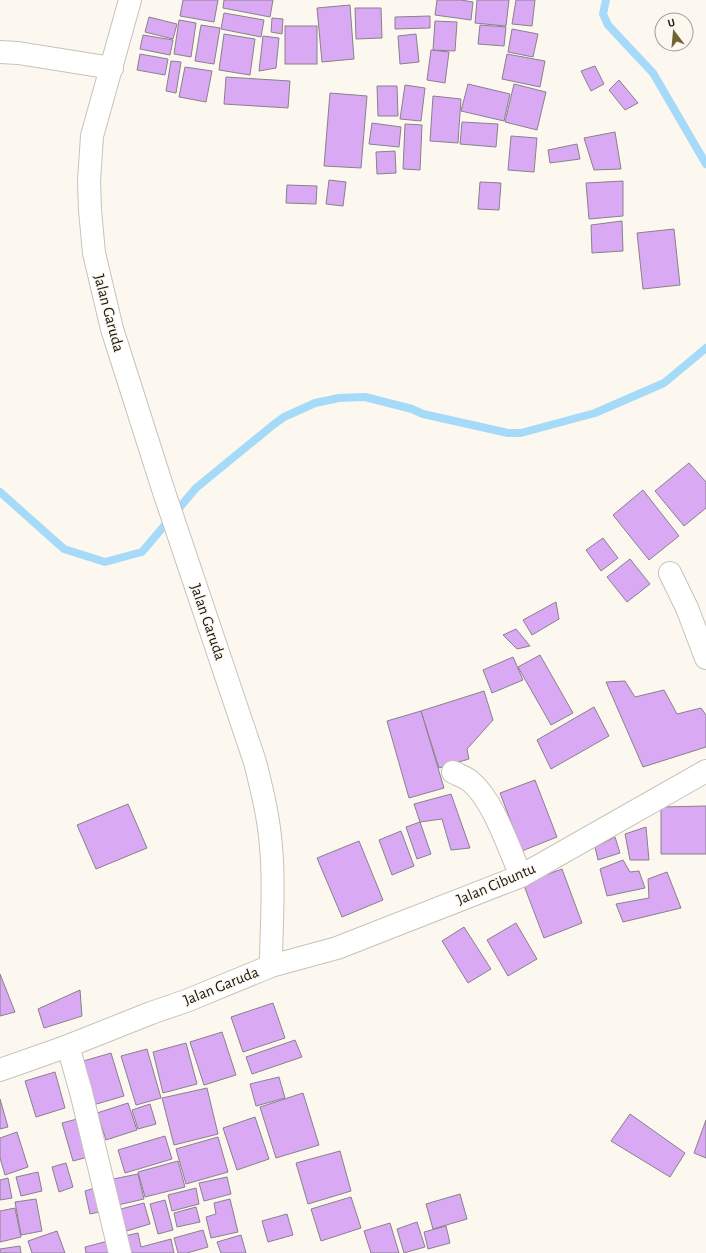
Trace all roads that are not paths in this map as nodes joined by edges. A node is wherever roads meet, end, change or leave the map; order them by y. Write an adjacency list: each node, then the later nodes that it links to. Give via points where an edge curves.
1 (130, 0): 3 (street, Jalan Garuda)
2 (0, 52): 3 (street)
3 (112, 68): 9 (street, Jalan Garuda, via 92,136 89,181 94,253 117,344 255,762 271,845)
4 (670, 573): 5 (street, via 687,608)
5 (706, 658)
6 (706, 771): 8 (street, Jalan Cibuntu)
7 (453, 772): 8 (street, via 469,780 479,790 497,819)
8 (521, 876): 9 (street, Jalan Cibuntu, via 337,948)
9 (271, 966): 10 (street, Jalan Garuda)
10 (68, 1046): 11 (street, Jalan Garuda); 12 (street)
11 (0, 1070)
12 (120, 1253)

